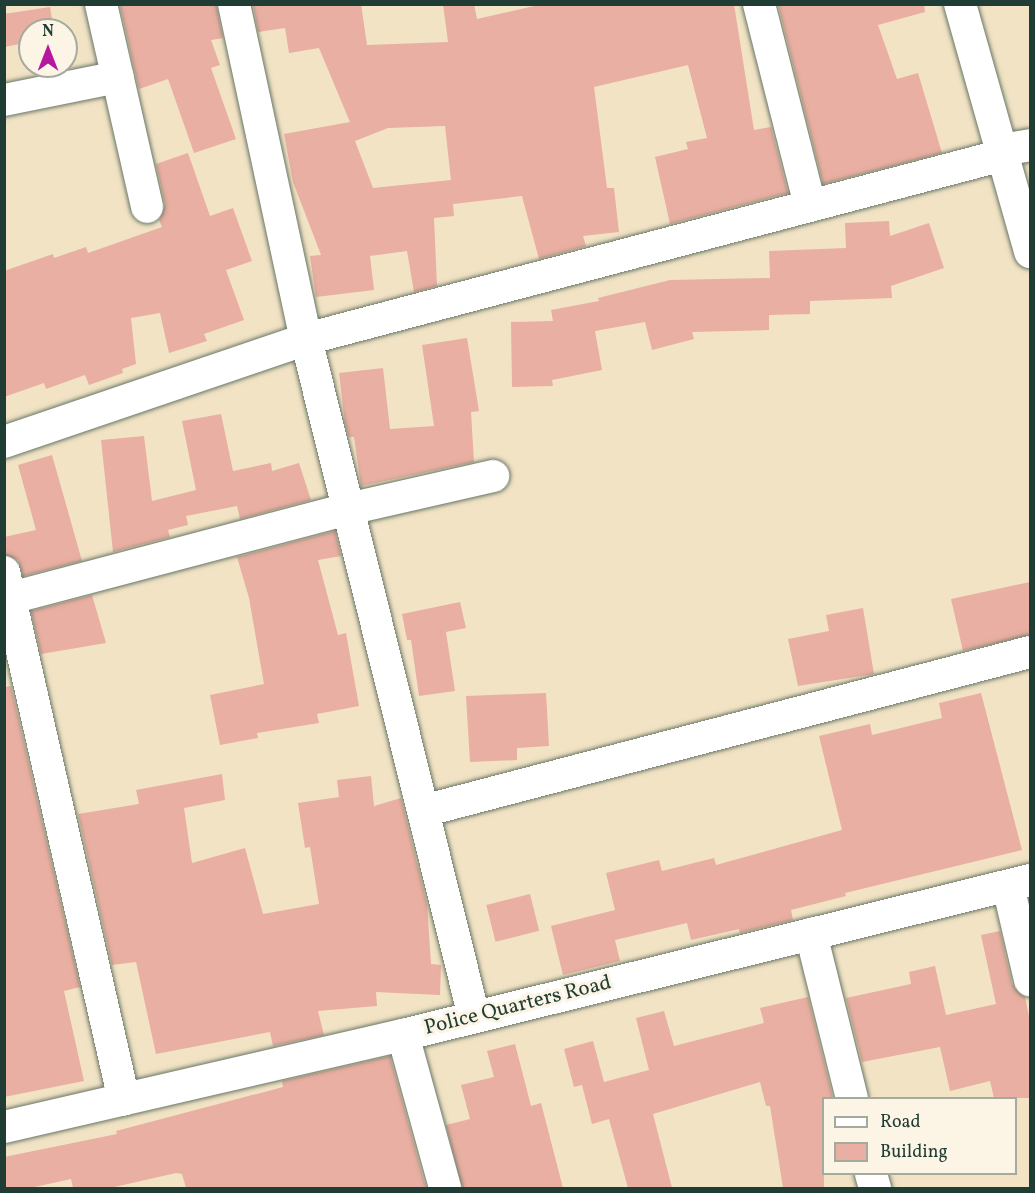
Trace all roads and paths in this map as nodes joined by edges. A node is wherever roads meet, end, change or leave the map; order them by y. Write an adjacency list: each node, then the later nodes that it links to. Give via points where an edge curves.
1 (101, 4): 5 (street)
2 (234, 4): 11 (street)
3 (759, 4): 8 (street)
4 (960, 4): 7 (street)
5 (118, 77): 6 (street); 9 (street)
6 (4, 100)
7 (1012, 150): 8 (street); 10 (street)
8 (810, 206): 11 (street)
9 (147, 207)
10 (1030, 252)
11 (306, 339): 12 (street); 14 (street)
12 (4, 442)
13 (493, 476): 14 (street)
14 (348, 509): 15 (street); 17 (street)
15 (8, 585): 24 (street)
16 (1030, 652): 17 (street)
17 (423, 811): 21 (street)
18 (1019, 883): 19 (street, Police Quarters Road); 20 (street)
19 (811, 934): 21 (street, Police Quarters Road); 23 (street)
20 (1030, 980)
21 (474, 1017): 22 (street, Police Quarters Road)
22 (403, 1035): 24 (street, Police Quarters Road); 26 (street)
23 (852, 1097)
24 (124, 1100): 25 (street, Police Quarters Road)
25 (4, 1127)
26 (445, 1188)

